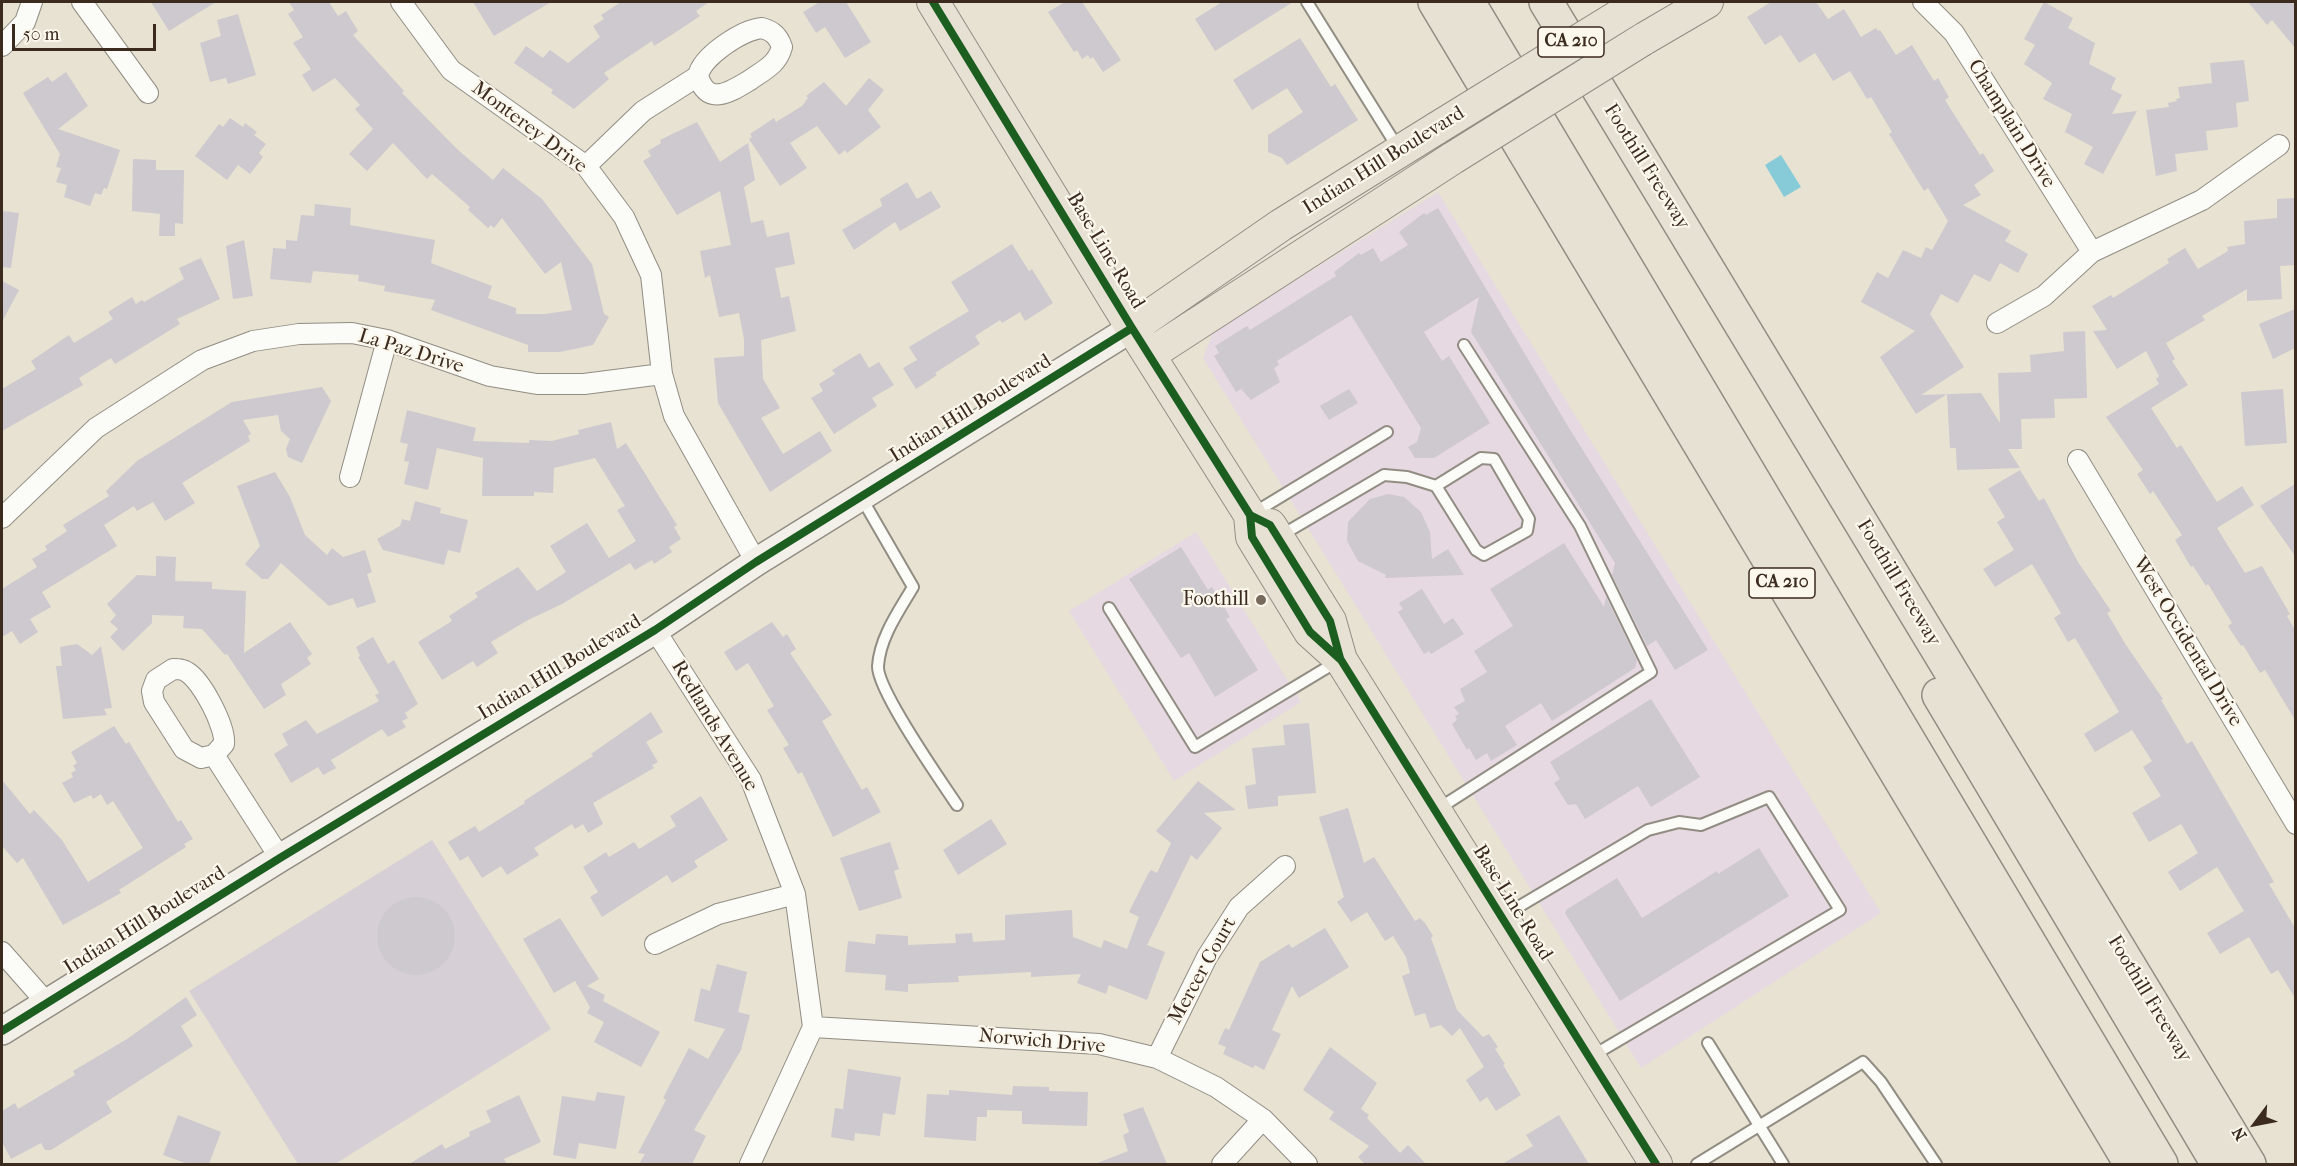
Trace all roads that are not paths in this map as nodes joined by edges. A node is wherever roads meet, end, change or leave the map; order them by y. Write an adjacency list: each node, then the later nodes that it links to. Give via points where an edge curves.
1 (32, 2): 12 (street, via 25,22)
2 (82, 2): 15 (street)
3 (401, 2): 18 (street, Monterey Drive, via 451,70)
4 (934, 2): 21 (main road, Base Line Road)
5 (1307, 2): 17 (lane)
6 (1435, 2): 63 (highway, CA 210)
7 (1468, 2): 64 (highway)
8 (1546, 2): 14 (highway, Foothill Freeway / CA 210)
9 (1707, 2): 24 (main road, Indian Hill Boulevard, bridge, via 1453,158)
10 (1923, 2): 19 (street, Champlain Drive, via 1954,33)
11 (1633, 7): 17 (main road, Indian Hill Boulevard, bridge)
12 (2, 46)
13 (698, 76): 18 (street, via 643,111)
14 (1595, 83): 65 (highway, via 1596,120); 66 (highway, Foothill Freeway / CA 210)
15 (148, 93)
16 (2279, 145): 19 (street, via 2202,200)
17 (1400, 151): 21 (main road, Indian Hill Boulevard, via 1281,225)
18 (586, 166): 25 (street, Monterey Drive, via 624,217 651,275)
19 (2092, 252): 20 (street, via 2044,296)
20 (1997, 323)
21 (1132, 328): 24 (main road, Base Line Road); 30 (street, Indian Hill Boulevard)
22 (387, 340): 25 (street, La Paz Drive, via 490,376 537,384 584,384); 28 (street); 32 (street, La Paz Drive, via 352,333 299,334 253,341 202,360 96,428)
23 (1464, 345): 40 (lane, via 1580,526 1651,672)
24 (1149, 355): 31 (main road, Base Line Road)
25 (662, 374): 34 (street, Monterey Drive, via 674,416)
26 (1387, 432): 31 (lane)
27 (2078, 460): 41 (street, West Occidental Drive)
28 (350, 477)
29 (1436, 486): 29 (lane, via 1476,550 1484,555 1527,531 1529,519 1494,459 1481,458); 33 (lane, via 1384,475)
30 (861, 496): 34 (street, Indian Hill Boulevard); 39 (lane, via 913,587 885,640 878,669 907,727)
31 (1250, 515): 33 (main road, Base Line Road, via 1270,525); 37 (main road, Base Line Road, via 1252,537 1310,632)
32 (2, 518)
33 (1277, 537): 37 (main road, Base Line Road, via 1330,621)
34 (756, 562): 36 (street, Indian Hill Boulevard)
35 (1109, 608): 37 (lane, via 1196,747)
36 (655, 630): 42 (street, Indian Hill Boulevard); 44 (street, Redlands Avenue, via 751,780)
37 (1341, 660): 40 (main road, Base Line Road)
38 (214, 755): 38 (street, via 224,744 223,725 194,677 185,670 163,673 152,691 160,711 192,756); 42 (street)
39 (957, 806)
40 (1435, 810): 45 (main road, Base Line Road)
41 (2295, 824)
42 (280, 858): 48 (street, Indian Hill Boulevard)
43 (1285, 866): 52 (street, Mercer Court, via 1239,907 1207,957)
44 (795, 894): 46 (street, via 718,914); 49 (street, Redlands Avenue)
45 (1501, 916): 53 (main road, Base Line Road); 53 (lane, via 1648,830 1679,822 1701,825 1769,797 1840,910)
46 (655, 944)
47 (2, 952): 48 (street)
48 (46, 1002): 50 (street, Indian Hill Boulevard)
49 (813, 1027): 52 (street, Norwich Drive, via 1099,1044); 56 (street)
50 (2, 1031)
51 (1708, 1043): 55 (lane)
52 (1157, 1058): 54 (street, Norwich Drive, via 1216,1087)
53 (1589, 1058): 59 (main road, Base Line Road)
54 (1263, 1119): 57 (street); 58 (street, Norwich Drive)
55 (1760, 1126): 60 (lane); 61 (lane); 62 (lane, via 1863,1062)
56 (750, 1164)
57 (1222, 1164)
58 (1307, 1164)
59 (1656, 1164)
60 (1697, 1164)
61 (1784, 1164)
62 (1936, 1164)
63 (2131, 1164)
64 (2160, 1164)
65 (2218, 1164)
66 (2249, 1164)

